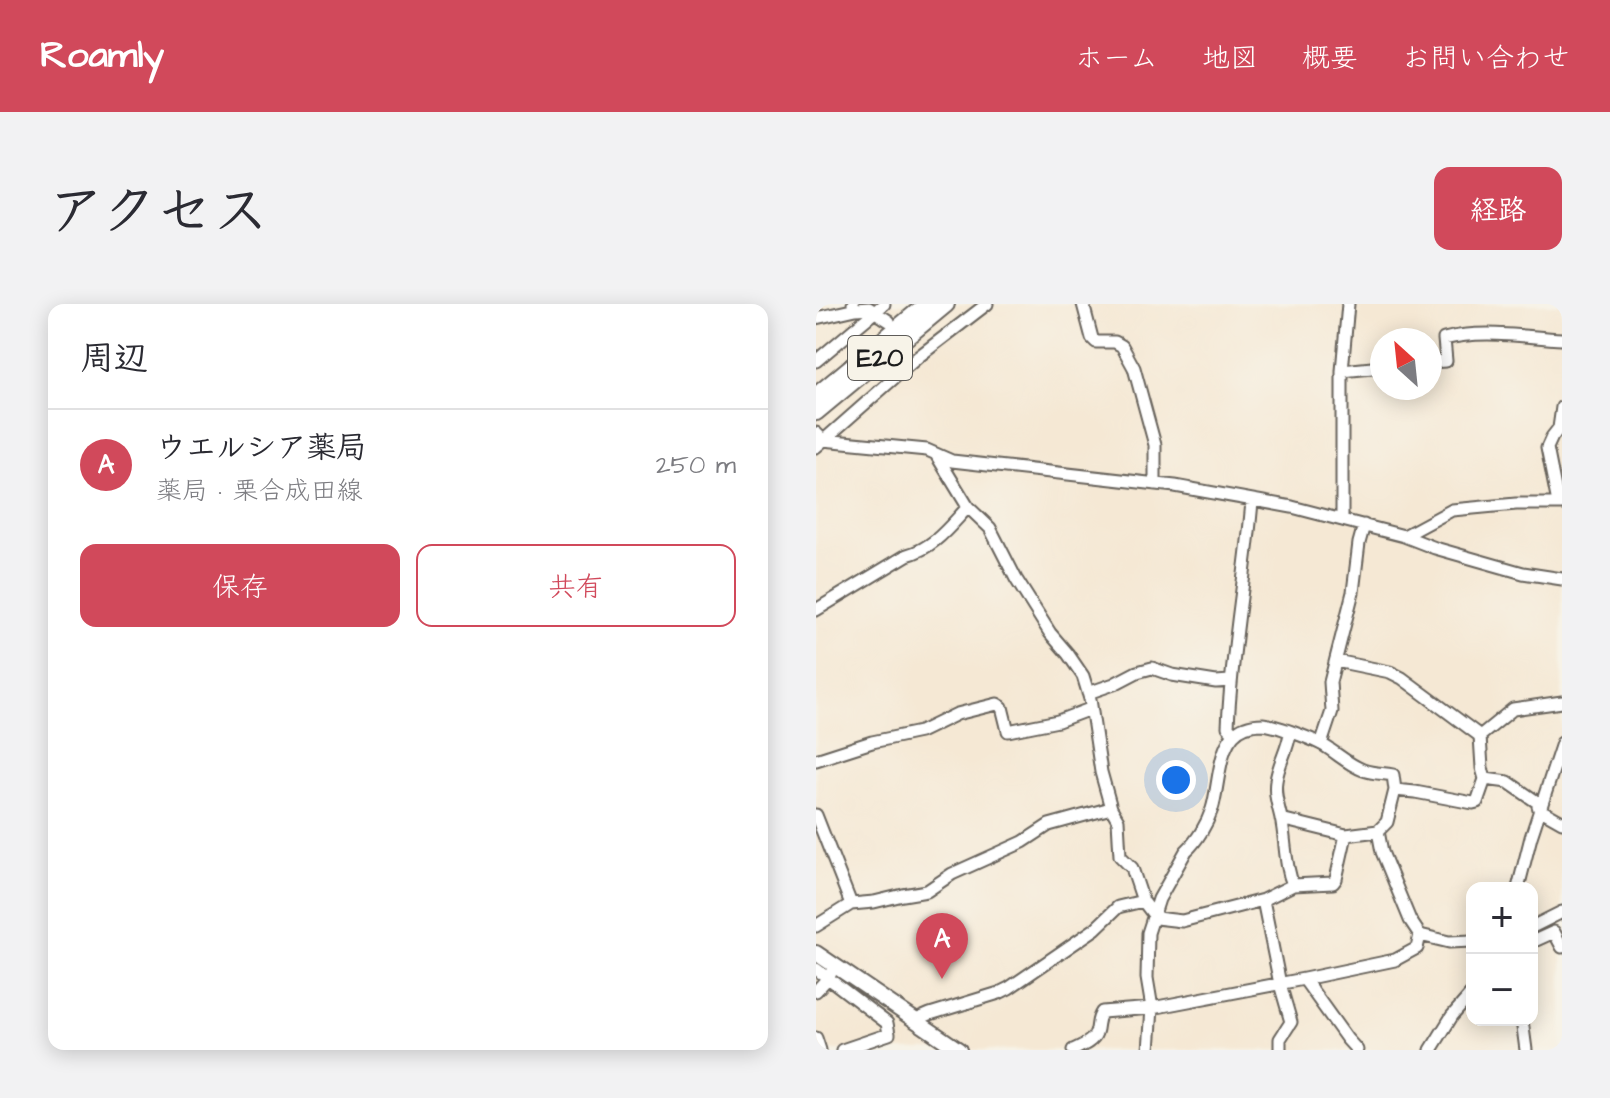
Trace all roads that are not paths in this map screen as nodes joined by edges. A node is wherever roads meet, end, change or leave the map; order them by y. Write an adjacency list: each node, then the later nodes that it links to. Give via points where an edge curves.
1 (927, 304): 15 (highway, E20)
2 (946, 304): 17 (highway, E20)
3 (987, 304): 18 (street, via 914,352)
4 (1083, 304): 20 (street, via 1092,338 1122,346 1134,368 1155,445)
5 (1348, 304): 14 (street)
6 (854, 307): 7 (street); 8 (street)
7 (880, 307): 9 (street); 11 (street)
8 (816, 318)
9 (889, 321)
10 (1562, 339): 12 (street, via 1458,335 1444,339)
11 (816, 361)
12 (1442, 361)
13 (1370, 368): 14 (street)
14 (1342, 371): 24 (street)
15 (816, 396)
16 (1562, 407): 22 (street, via 1559,428 1547,448)
17 (816, 412)
18 (818, 440): 19 (street, via 927,450)
19 (937, 456): 20 (street); 23 (street)
20 (1155, 484): 21 (street)
21 (1252, 501): 24 (street); 30 (street)
22 (1560, 504): 26 (street, via 1452,510)
23 (968, 507): 28 (street, via 934,544); 31 (street, via 990,528 1041,620 1083,676)
24 (1342, 518): 25 (street)
25 (1364, 525): 26 (street); 29 (street)
26 (1404, 536): 27 (street, via 1473,560)
27 (1562, 579)
28 (816, 610)
29 (1336, 661): 36 (street, via 1402,678); 38 (street, via 1330,682 1332,711)
30 (1230, 681): 31 (street, via 1152,668); 34 (street, via 1228,727)
31 (1088, 693): 33 (street)
32 (1562, 702): 36 (street, via 1513,709)
33 (1090, 709): 39 (street, via 1008,731 997,704); 43 (street)
34 (1234, 733): 35 (street, via 1260,724); 56 (street, via 1224,752 1211,812)
35 (1290, 733): 38 (street); 46 (street, via 1275,783)
36 (1480, 736): 41 (street)
37 (1562, 743): 40 (street)
38 (1321, 744): 42 (street, via 1364,770 1393,775)
39 (816, 760)
40 (1557, 775): 44 (street)
41 (1485, 779): 42 (street, via 1473,803); 44 (street, via 1508,782)
42 (1395, 790): 48 (street, via 1387,822)
43 (1111, 808): 53 (street, via 1118,820 1120,856 1132,868); 54 (street, via 1049,825 927,891)
44 (1539, 809): 47 (street); 50 (street)
45 (816, 815): 54 (street)
46 (1281, 819): 49 (street); 51 (street)
47 (1562, 822)
48 (1378, 831): 49 (street); 59 (street, via 1382,852)
49 (1346, 835): 51 (street, via 1333,883)
50 (1520, 882)
51 (1293, 885): 52 (street)
52 (1263, 900): 56 (street, via 1182,921); 67 (street)
53 (1143, 901): 56 (street); 71 (street, via 1118,907 1009,988)
54 (851, 904): 58 (street)
55 (1562, 912): 57 (street)
56 (1153, 915): 70 (street, via 1147,978)
57 (1538, 924)
58 (816, 926)
59 (1420, 935): 61 (street); 66 (street, via 1417,948 1395,960)
60 (1538, 939): 62 (street, via 1554,932)
61 (1466, 941)
62 (1562, 947)
63 (816, 953): 65 (main road)
64 (816, 969): 65 (street)
65 (831, 972): 68 (street); 71 (main road); 75 (street, via 887,1023 889,1034)
66 (1304, 979): 67 (street); 80 (street)
67 (1280, 984): 70 (street); 79 (street, via 1291,1022 1280,1039)
68 (816, 991)
69 (1466, 1000): 81 (street)
70 (1152, 1008): 77 (street, via 1102,1012 1092,1039); 78 (street)
71 (916, 1020): 76 (main road)
72 (1523, 1026): 82 (street)
73 (816, 1038): 74 (street)
74 (820, 1050)
75 (842, 1050)
76 (959, 1050)
77 (1073, 1050)
78 (1149, 1050)
79 (1280, 1050)
80 (1357, 1050)
81 (1431, 1050)
82 (1526, 1050)

